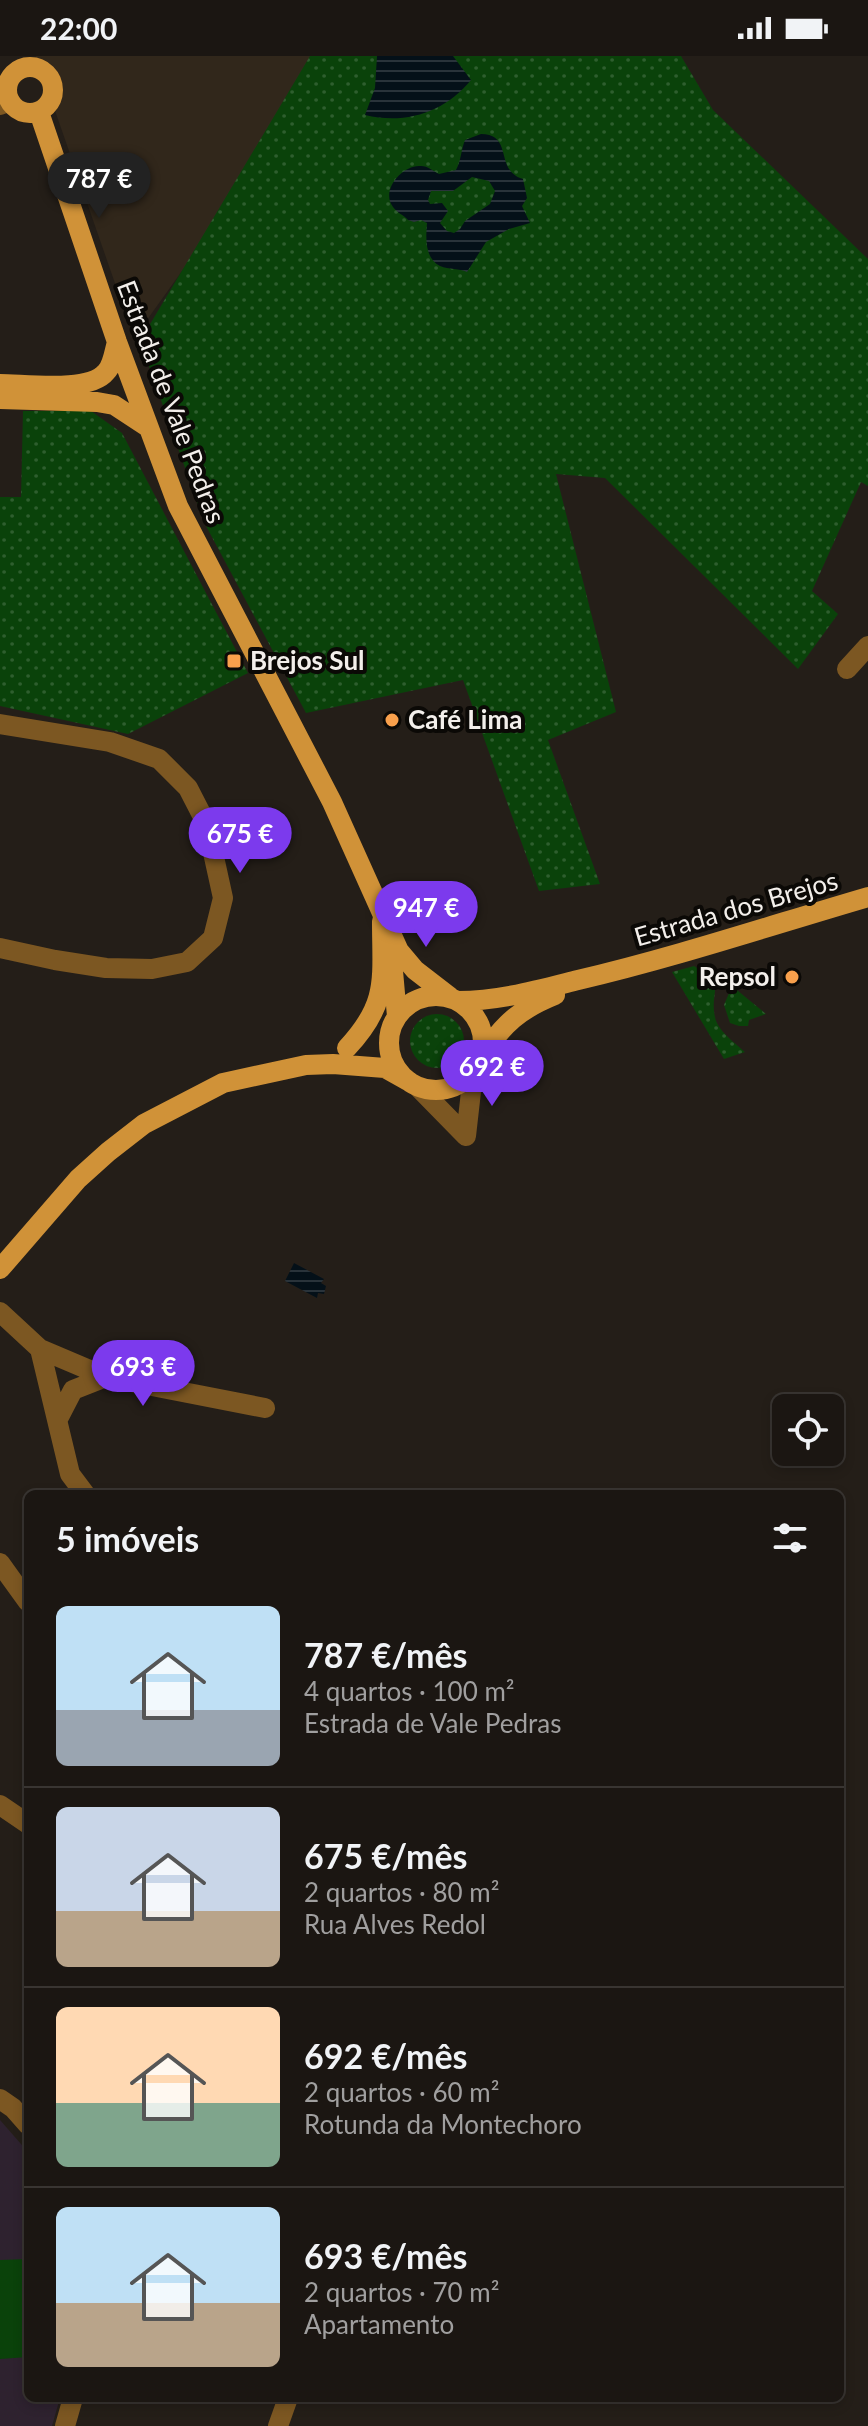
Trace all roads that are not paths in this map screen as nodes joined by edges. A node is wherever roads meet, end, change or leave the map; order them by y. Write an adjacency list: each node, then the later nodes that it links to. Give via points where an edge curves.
1 (19, 63): 2 (main road); 3 (main road, via 50,78 51,102)
2 (5, 103): 3 (main road)
3 (39, 112): 4 (main road, Estrada de Vale Pedras)
4 (117, 342): 5 (main road, via 109,369 99,380); 7 (main road, Estrada de Vale Pedras)
5 (0, 384)
6 (0, 399): 7 (main road, via 114,405)
7 (149, 428): 12 (main road, Estrada de Vale Pedras, via 178,506 332,802)
8 (868, 646): 9 (street)
9 (847, 669)
10 (0, 724): 13 (street, via 110,742 159,759 188,788 207,825 223,898 213,938 187,962 152,969 106,968)
11 (868, 897): 14 (main road, Estrada dos Brejos)
12 (382, 917): 15 (main road, Estrada de Vale Pedras, via 415,970); 16 (main road, Estrada de Vale Pedras, via 391,952); 17 (main road, via 379,999 371,1020)
13 (0, 948)
14 (618, 971): 15 (main road, Estrada dos Brejos, via 507,997); 19 (main road, Estrada dos Brejos, via 532,1005 502,1026)
15 (454, 999): 16 (main road, via 429,995 413,1000); 19 (main road, via 480,1024 484,1039)
16 (393, 1023): 17 (main road); 20 (main road, via 391,1057)
17 (347, 1048): 18 (main road)
18 (306, 1065): 20 (main road, via 385,1068); 21 (main road, via 223,1083 144,1124 78,1179)
19 (477, 1066): 20 (main road, via 455,1087); 20 (street, via 466,1136)
20 (415, 1085)
21 (0, 1269)
22 (0, 1312): 23 (street)
23 (40, 1349): 24 (street); 26 (street)
24 (106, 1377): 25 (street); 26 (street, via 73,1390)
25 (265, 1408)
26 (58, 1419): 27 (street, via 70,1474)
27 (82, 1490)
28 (0, 1563): 29 (street)
29 (24, 1596)
30 (0, 1805): 31 (street)
31 (24, 1821)
32 (0, 2099): 33 (street)
33 (24, 2120)
34 (72, 2402): 36 (street)
35 (287, 2402): 37 (street)
36 (65, 2426)
37 (278, 2426)

